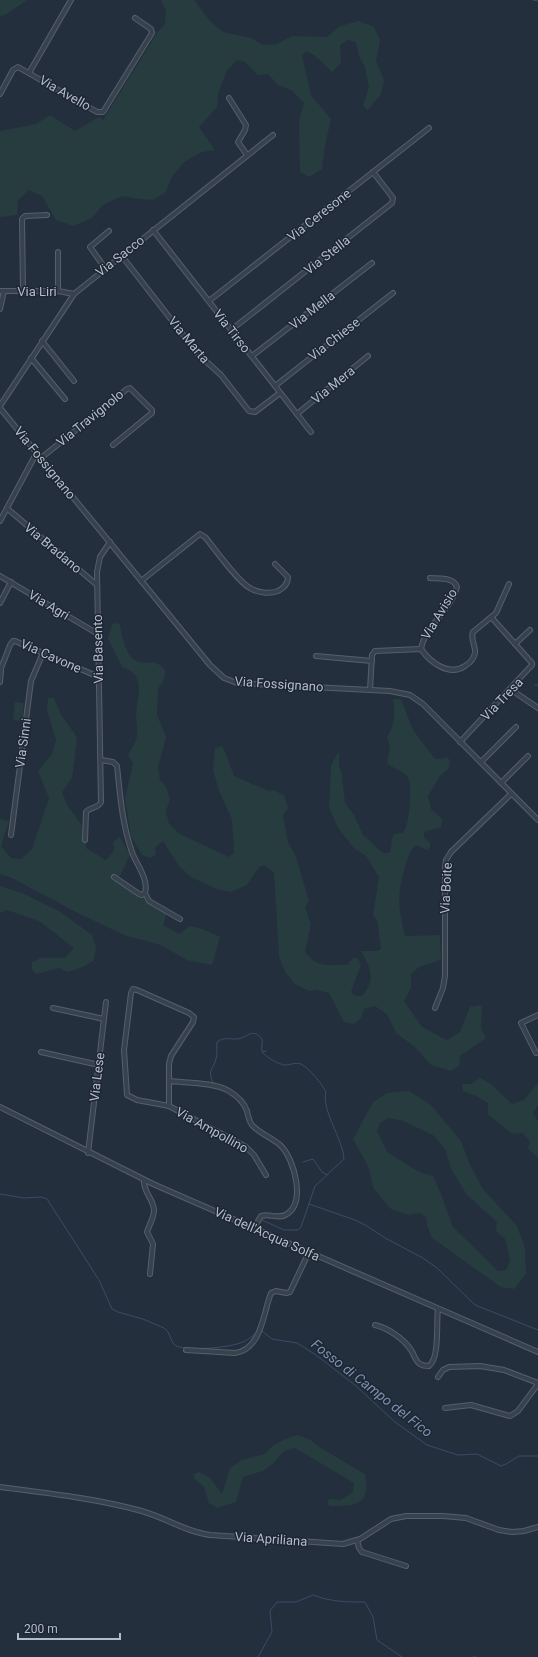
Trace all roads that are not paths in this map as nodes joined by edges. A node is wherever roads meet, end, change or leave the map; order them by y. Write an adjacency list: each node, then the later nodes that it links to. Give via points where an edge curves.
1 (71, 0): 3 (street)
2 (135, 18): 3 (street, Via Avello, via 151,28 152,33 103,112 96,111)
3 (29, 73): 4 (street, Via Avello, via 19,67 15,68)
4 (0, 94)
5 (229, 98): 8 (street, via 246,124 238,142)
6 (429, 128): 9 (street, Via Ceresone)
7 (273, 135): 8 (street, Via Sacco)
8 (247, 155): 11 (street, Via Sacco)
9 (373, 172): 22 (street, Via Ceresone); 24 (street, Via Stella, via 392,196 392,203)
10 (46, 215): 18 (street, via 22,218)
11 (153, 230): 14 (street, Via Sacco); 22 (street, Via Tirso)
12 (109, 231): 16 (street, via 90,246)
13 (58, 252): 19 (street)
14 (121, 255): 16 (street, Via Sacco); 31 (street, Via Marta, via 198,354 221,375 250,412 255,412)
15 (372, 263): 26 (street, Via Mella)
16 (105, 268): 21 (street, Via Sacco)
17 (2, 291): 18 (street, Via Liri); 23 (street)
18 (23, 291): 19 (street, Via Liri)
19 (58, 291): 21 (street, Via Liri)
20 (393, 292): 30 (street, Via Chiese)
21 (74, 294): 25 (street, Via Sacco)
22 (209, 301): 24 (street, Via Tirso)
23 (0, 309)
24 (231, 330): 26 (street, Via Tirso)
25 (42, 341): 28 (street, Via Sacco); 29 (street)
26 (252, 356): 30 (street, Via Tirso)
27 (368, 356): 34 (street, Via Mera)
28 (31, 358): 32 (street); 33 (street, Via Sacco)
29 (74, 381)
30 (275, 386): 31 (street, Via Tirso)
31 (280, 393): 34 (street, Via Tirso)
32 (65, 399)
33 (0, 407): 37 (street, Via Fossignano)
34 (297, 414): 35 (street, Via Tirso)
35 (311, 432)
36 (113, 445): 38 (street, Via Travignolo, via 152,412 130,388)
37 (37, 452): 38 (street, Via Fossignano); 40 (street)
38 (41, 458): 41 (street, Via Fossignano)
39 (8, 510): 48 (street, Via Bradano)
40 (0, 522)
41 (110, 542): 45 (street, Via Fossignano); 48 (street, Via Basento, via 98,561)
42 (275, 564): 45 (street, via 288,576 286,584 273,592 253,590 244,584 206,537 200,534)
43 (0, 576): 46 (street, Via Agri)
44 (430, 578): 54 (street, Via Avisio, via 452,580 457,588 424,638)
45 (141, 581): 62 (street, Via Fossignano, via 212,668 228,680)
46 (11, 582): 49 (street); 52 (street, Via Agri)
47 (509, 584): 50 (street, Via Avisio, via 499,609)
48 (97, 585): 52 (street, Via Basento)
49 (0, 603)
50 (492, 618): 53 (street, Via Tresa); 54 (street, Via Avisio, via 473,632 475,654 469,663 460,669 448,669 435,664)
51 (530, 630): 53 (street)
52 (98, 634): 59 (street, Via Basento)
53 (515, 644): 61 (street, Via Tresa, via 532,664)
54 (421, 649): 57 (street, Via Avisio, via 375,651 372,654)
55 (43, 653): 58 (street, Via Cavone, via 17,641 11,642); 59 (street, Via Cavone); 72 (street, Via Sinni, via 31,683)
56 (316, 656): 57 (street)
57 (372, 661): 62 (street)
58 (1, 671): 60 (street)
59 (99, 678): 67 (street, Via Basento)
60 (0, 682)
61 (510, 689): 63 (street); 65 (street, Via Tresa)
62 (370, 690): 65 (street, Via Fossignano, via 396,691 411,696 423,704)
63 (538, 708)
64 (516, 727): 68 (street)
65 (460, 742): 68 (street, Via Fossignano)
66 (528, 756): 69 (street)
67 (101, 760): 73 (street, Via Basento, via 101,802 88,809 86,813); 75 (street, via 113,762 117,766 126,834 145,881)
68 (480, 762): 69 (street, Via Fossignano)
69 (501, 783): 70 (street, Via Fossignano)
70 (512, 794): 71 (street, Via Fossignano); 79 (street, Via Boite, via 451,852 446,860 445,976 444,986)
71 (538, 820)
72 (11, 835)
73 (85, 840)
74 (114, 877): 75 (street, via 139,894 143,895)
75 (144, 892): 76 (street, via 149,901)
76 (180, 919)
77 (106, 1002): 81 (street, Via Lese)
78 (53, 1008): 81 (street)
79 (435, 1008)
80 (538, 1015): 83 (street, via 521,1023)
81 (104, 1019): 84 (street, Via Lese)
82 (41, 1052): 84 (street)
83 (536, 1053)
84 (99, 1065): 88 (street, Via Lese)
85 (169, 1081): 86 (street, Via Ampollino); 86 (street, Via Ampollino, via 171,1056 194,1017 133,989 124,1050 126,1093 133,1099); 91 (street, Via Ampollino, via 214,1086 228,1091 244,1104 252,1125 286,1152 298,1186 293,1207 284,1216 261,1216)
86 (169, 1106): 89 (street, Via Ampollino, via 248,1149)
87 (0, 1107): 88 (street, Via dell'Acqua Solfa)
88 (88, 1153): 90 (street, Via dell'Acqua Solfa)
89 (266, 1175)
90 (144, 1180): 91 (street, Via dell'Acqua Solfa); 93 (street, via 144,1188 154,1210 147,1232 153,1244)
91 (254, 1228): 92 (street, Via dell'Acqua Solfa)
92 (309, 1252): 94 (street, Via dell'Acqua Solfa); 96 (street, via 290,1292 271,1293 260,1330 248,1347 235,1353)
93 (150, 1274)
94 (438, 1308): 95 (street, via 435,1358 428,1366 418,1363 411,1349 402,1340); 97 (street, Via dell'Acqua Solfa)
95 (374, 1325)
96 (186, 1350)
97 (538, 1352)
98 (438, 1377): 99 (street, via 448,1368 475,1366 501,1369)
99 (538, 1383): 100 (street, via 518,1411 510,1416 471,1405)
100 (445, 1408)
101 (0, 1487): 103 (street, Via Apriliana, via 133,1508 156,1515 188,1530 206,1534 335,1544)
102 (538, 1527): 103 (street, Via Apriliana, via 512,1532 466,1518 406,1516 388,1520)
103 (357, 1540): 104 (street, via 358,1548 363,1552)
104 (406, 1566)

